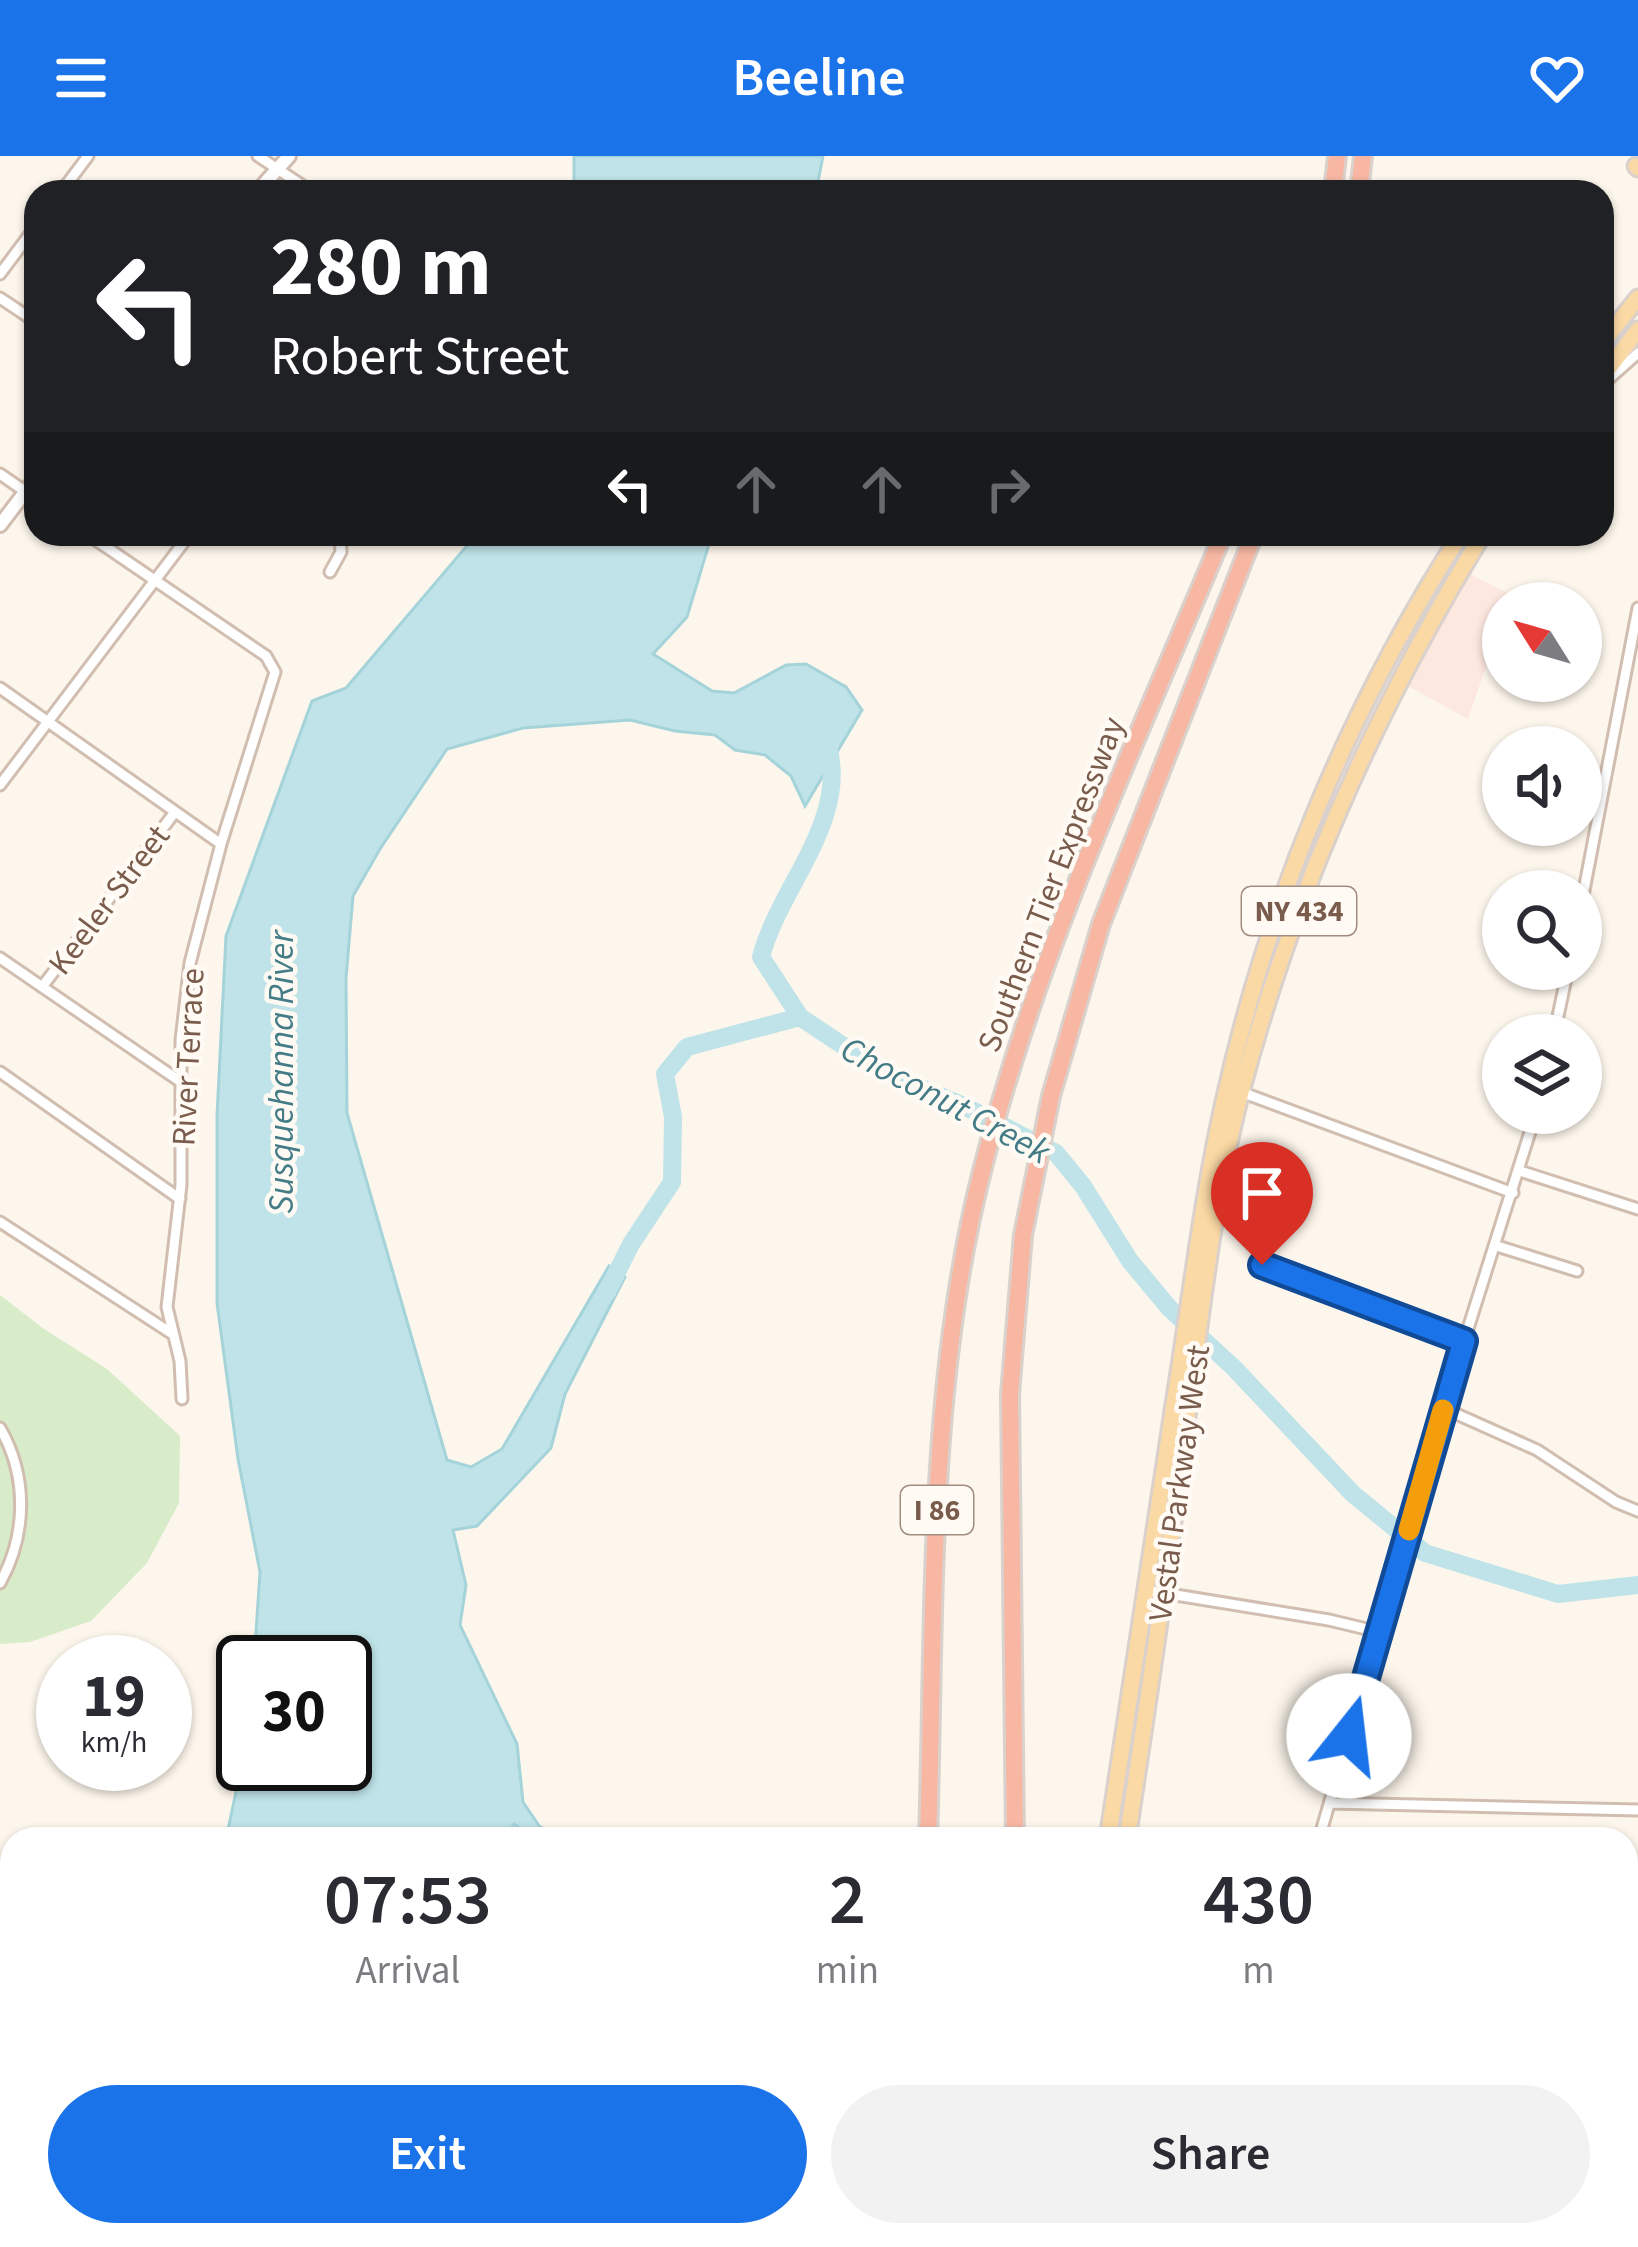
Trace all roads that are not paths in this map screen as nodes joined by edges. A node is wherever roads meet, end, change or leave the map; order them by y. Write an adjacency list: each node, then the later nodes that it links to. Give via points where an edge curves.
1 (258, 156): 5 (street)
2 (290, 156): 5 (street)
3 (1621, 156): 4 (street)
4 (1638, 166)
5 (275, 168): 6 (street); 7 (street)
6 (266, 180)
7 (294, 180)
8 (24, 242): 9 (street)
9 (0, 274)
10 (1638, 298): 11 (main road)
11 (1614, 328)
12 (1638, 330): 14 (main road)
13 (1638, 352): 15 (street)
14 (1614, 364)
15 (1614, 371)
16 (24, 502): 17 (street)
17 (0, 525)
18 (104, 546): 26 (street)
19 (181, 546): 26 (street)
20 (340, 546): 25 (street)
21 (1218, 546): 61 (highway, Southern Tier Expressway / I 86, via 1070,899 979,1183 938,1477)
22 (1249, 546): 62 (highway, Southern Tier Expressway / I 86, via 1101,924 1030,1202 1010,1394)
23 (1453, 546): 48 (main road, Vestal Parkway West / NY 434, via 1353,728 1275,920 1225,1098)
24 (1476, 546): 38 (main road, Vestal Parkway West / NY 434, via 1348,789 1272,982)
25 (330, 572)
26 (154, 580): 29 (street); 32 (street, River Terrace, via 273,664)
27 (1638, 608): 33 (street)
28 (0, 688): 29 (street)
29 (46, 722): 30 (street); 31 (street)
30 (0, 785)
31 (175, 812): 32 (street); 35 (street, Keeler Street)
32 (221, 844): 37 (street, River Terrace, via 190,962)
33 (1588, 870)
34 (0, 958): 35 (street)
35 (42, 987): 37 (street)
36 (0, 1072): 42 (street)
37 (181, 1082): 42 (street, River Terrace)
38 (1241, 1092): 41 (street); 48 (main road, Vestal Parkway West / NY 434)
39 (1530, 1134): 40 (street)
40 (1520, 1171): 41 (street); 43 (street)
41 (1514, 1193): 45 (street)
42 (180, 1199): 49 (street, River Terrace, via 167,1307)
43 (1638, 1209)
44 (0, 1222): 49 (street)
45 (1497, 1246): 47 (street); 50 (street)
46 (1262, 1265): 50 (street)
47 (1577, 1271)
48 (1194, 1312): 56 (main road, Vestal Parkway West / NY 434); 57 (main road, Vestal Parkway West / NY 434)
49 (173, 1334): 51 (street, River Terrace)
50 (1464, 1341): 52 (street)
51 (182, 1399)
52 (1443, 1408): 54 (street, via 1537,1450); 58 (street)
53 (0, 1428): 55 (street, via 21,1507 18,1541)
54 (1638, 1510)
55 (0, 1583)
56 (1145, 1590): 57 (street); 63 (main road, Vestal Parkway West / NY 434)
57 (1164, 1592): 58 (street); 64 (main road, Vestal Parkway West / NY 434)
58 (1379, 1631): 59 (street)
59 (1330, 1803): 60 (street); 65 (street)
60 (1638, 1810)
61 (928, 1827)
62 (1015, 1827)
63 (1110, 1827)
64 (1129, 1827)
65 (1323, 1827)

